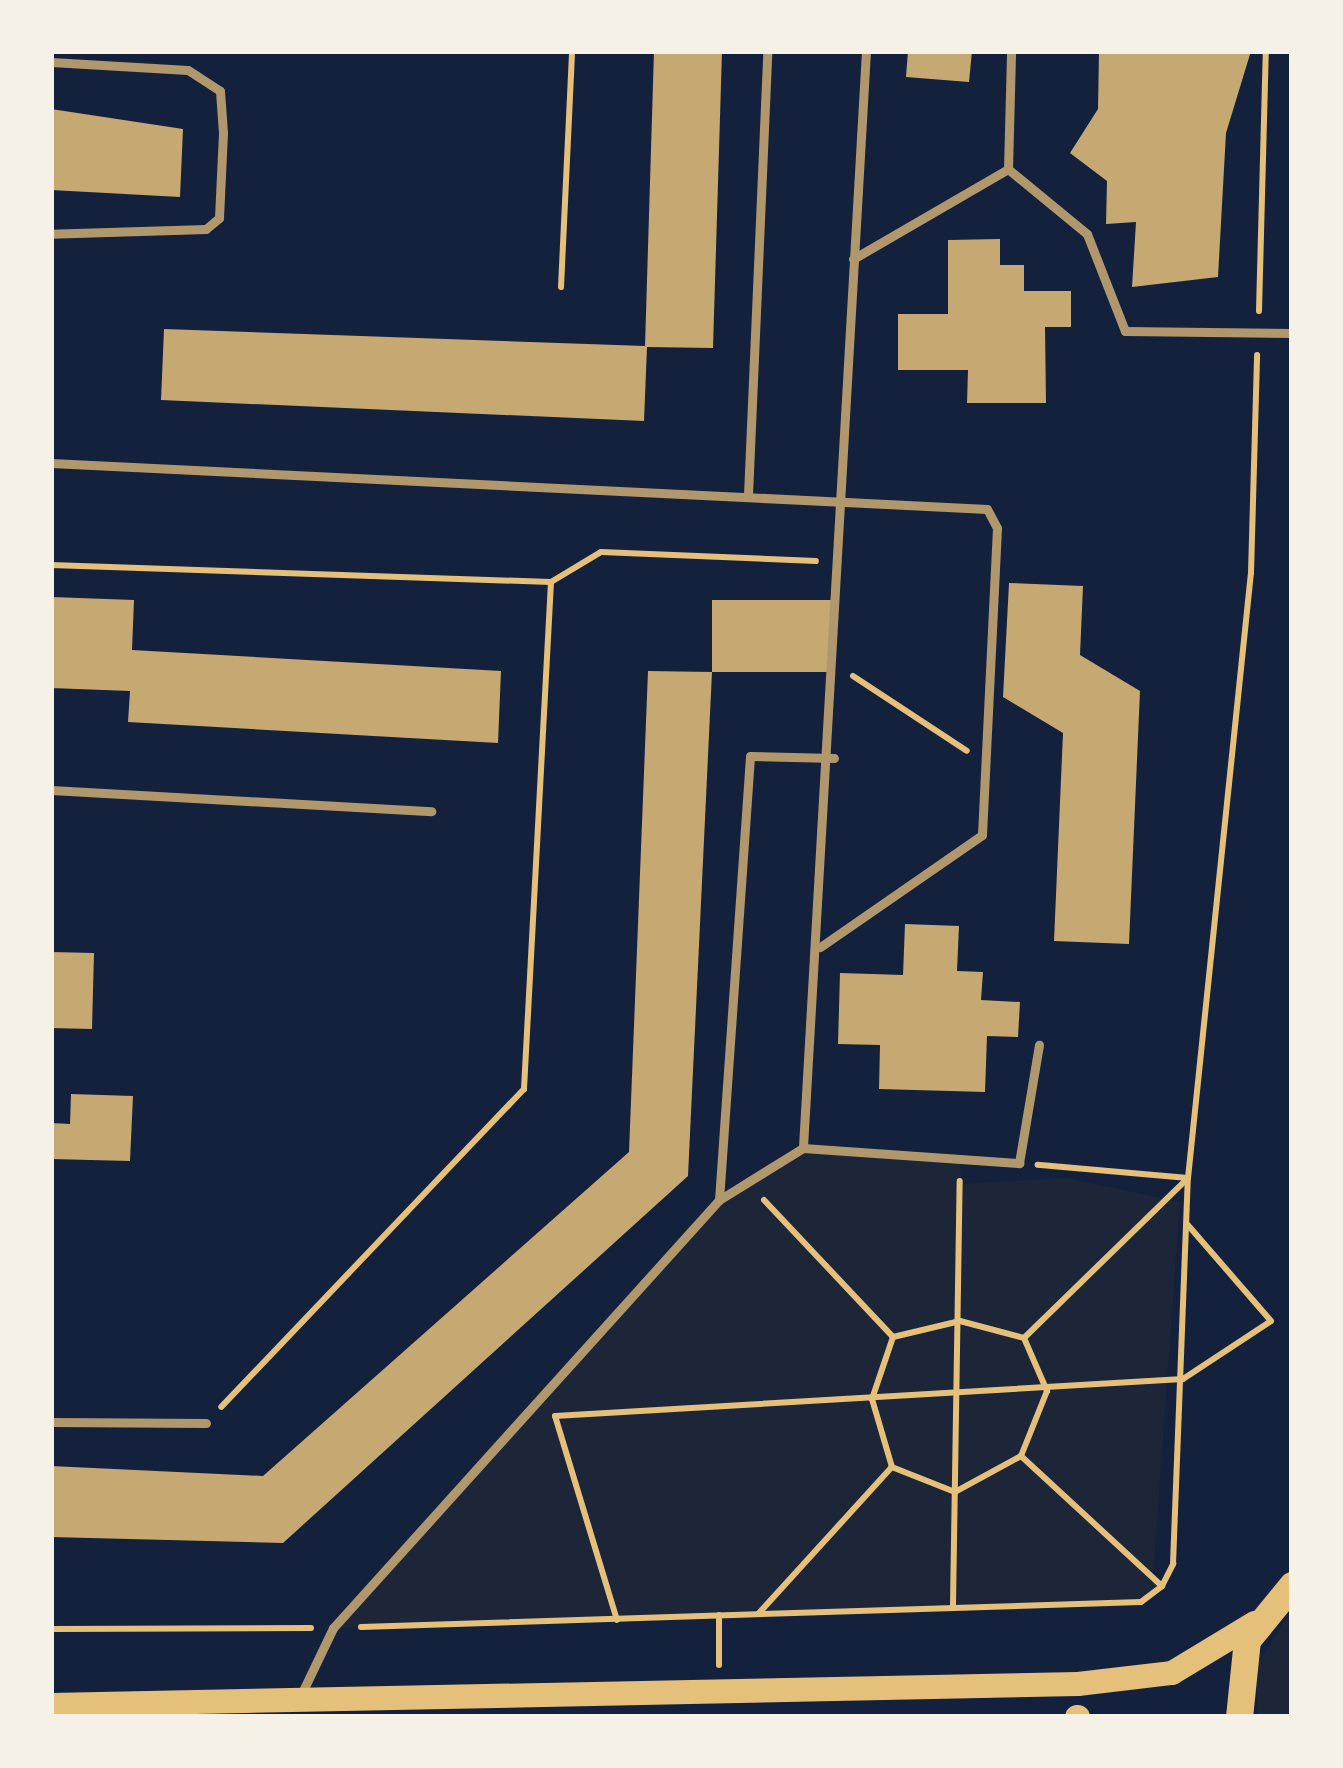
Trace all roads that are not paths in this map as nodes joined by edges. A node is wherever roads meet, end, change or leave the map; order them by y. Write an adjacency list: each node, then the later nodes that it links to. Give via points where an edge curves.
1 (767, 51): 10 (lane)
2 (866, 51): 7 (lane)
3 (1011, 51): 5 (lane)
4 (51, 62): 6 (lane, via 188,70 220,91 223,134 219,218 206,230)
5 (1008, 170): 7 (lane); 8 (lane, via 1087,234 1125,331)
6 (51, 234)
7 (853, 259): 11 (lane)
8 (1292, 333)
9 (51, 463): 10 (lane)
10 (748, 495): 11 (lane)
11 (839, 496): 12 (lane); 15 (lane, via 987,509 997,528 982,836)
12 (834, 758): 15 (lane); 18 (lane, via 750,756)
13 (51, 790): 14 (lane)
14 (431, 811)
15 (820, 947): 17 (lane)
16 (1039, 1046): 17 (lane, via 1019,1163)
17 (803, 1148): 18 (lane)
18 (719, 1200): 26 (lane, via 333,1628)
19 (51, 1422): 20 (lane)
20 (206, 1423)
21 (1292, 1567): 22 (main road)
22 (1284, 1591): 23 (main road)
23 (1255, 1623): 26 (main road, via 1200,1663 1114,1682); 27 (main road)
24 (51, 1705): 25 (main road)
25 (271, 1708): 26 (main road)
26 (299, 1708)
27 (1239, 1717)

